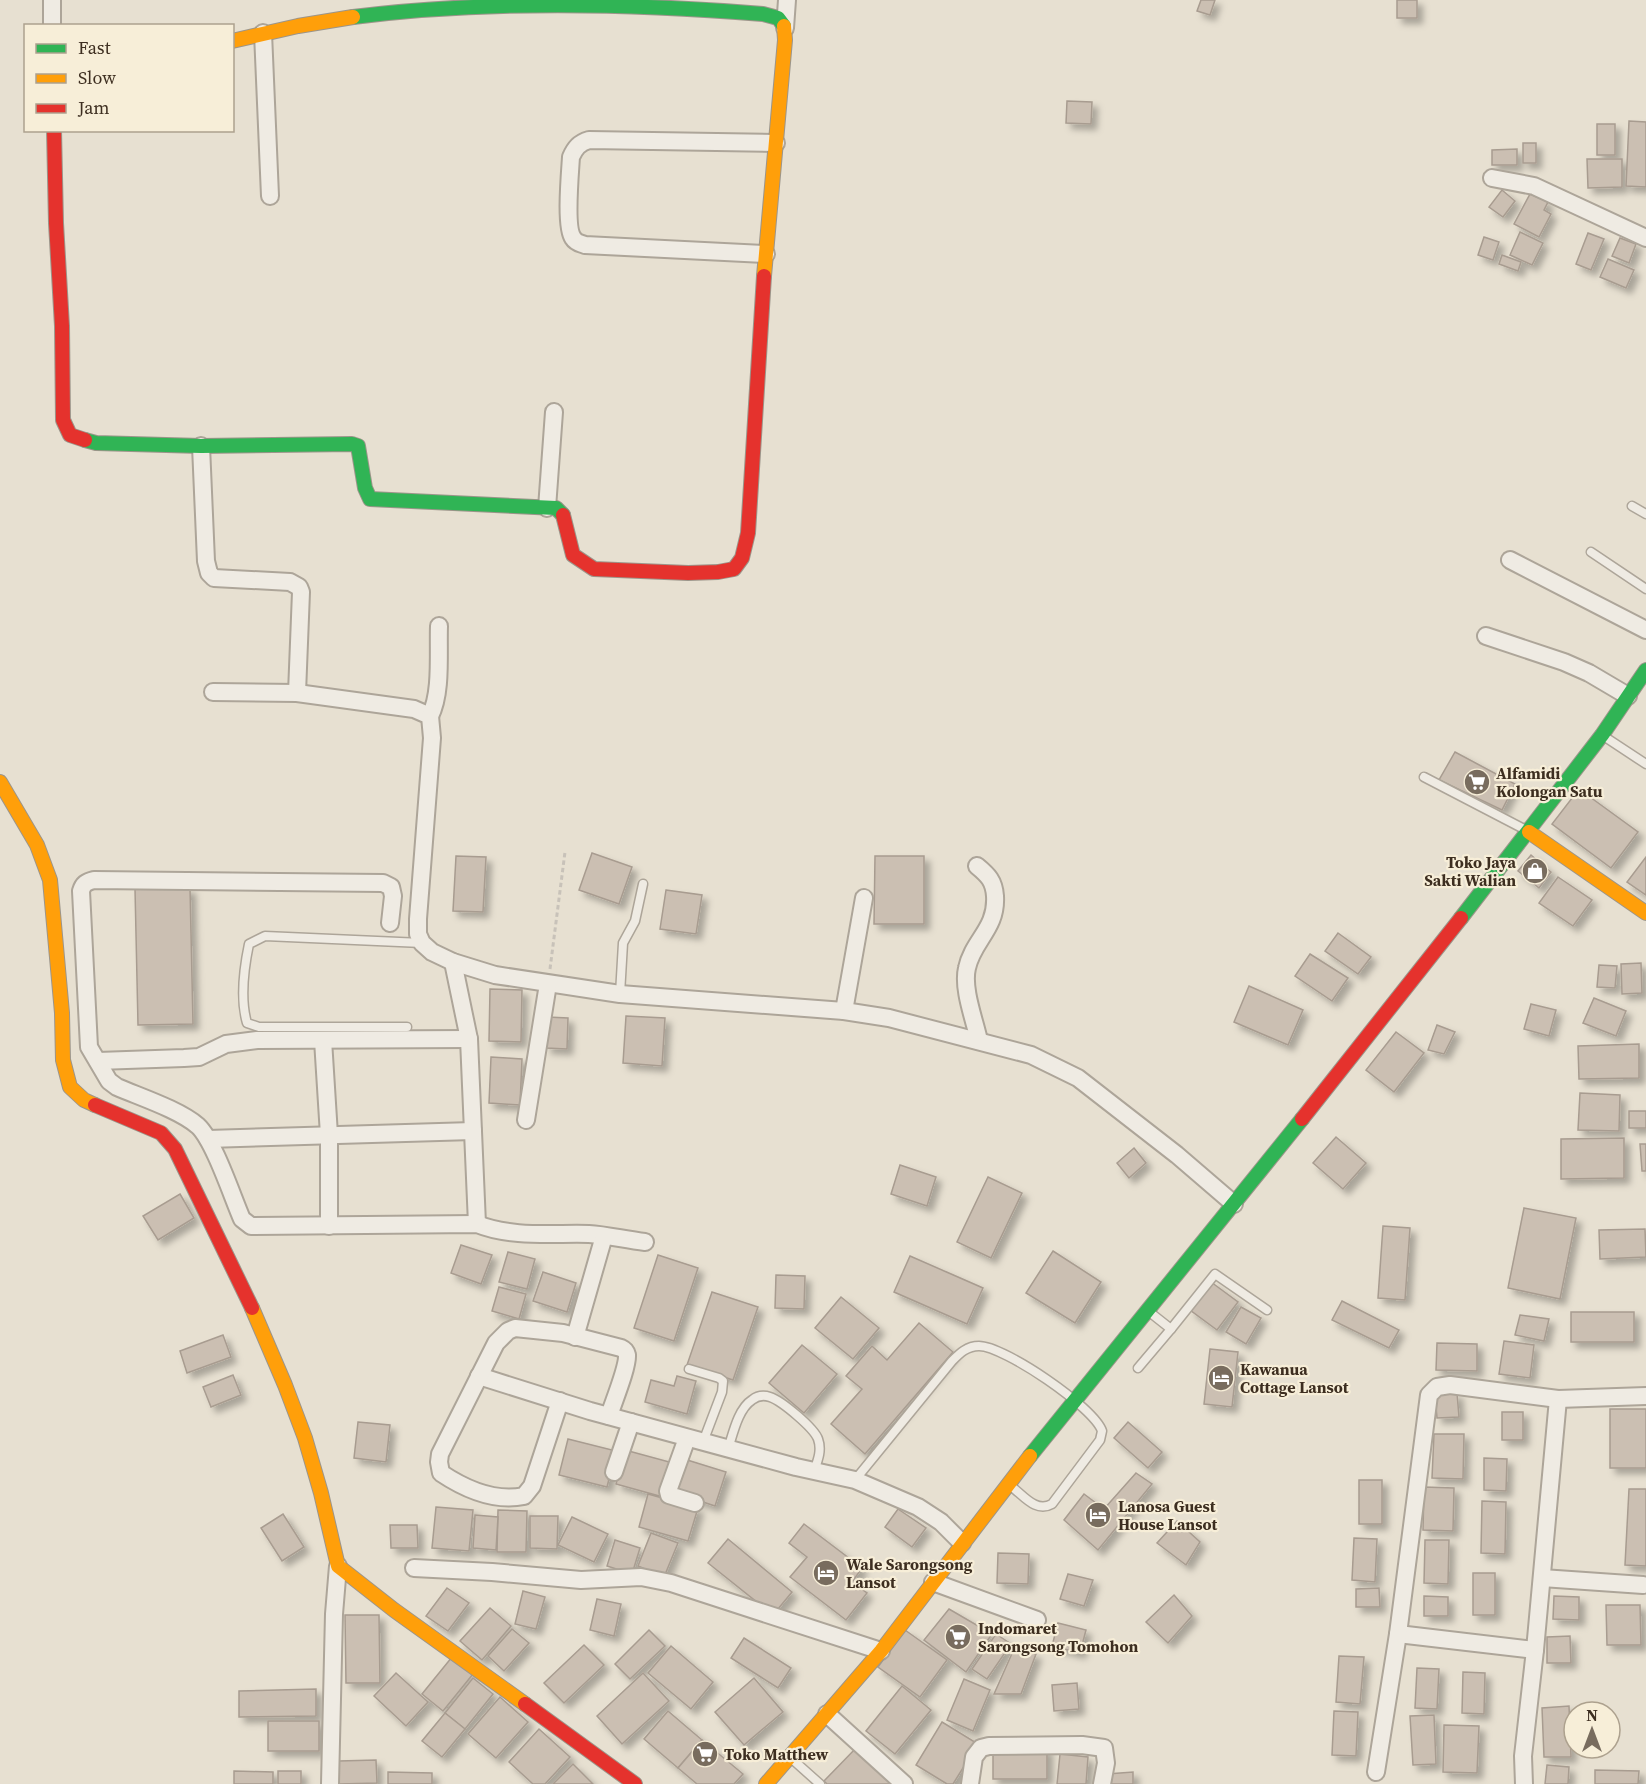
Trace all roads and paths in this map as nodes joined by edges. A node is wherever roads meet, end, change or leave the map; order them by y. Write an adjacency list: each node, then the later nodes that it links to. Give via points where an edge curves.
1 (52, 0): 3 (street)
2 (787, 0): 4 (street)
3 (52, 24)
4 (785, 28): 5 (main road, via 778,18 763,14 500,5 429,8); 8 (main road)
5 (263, 33): 6 (main road); 10 (street)
6 (234, 40)
7 (54, 132): 14 (main road, via 66,429 78,439 96,443)
8 (776, 143): 12 (main road); 12 (street, via 589,140 582,142 571,157 569,223 575,242)
9 (1492, 177): 11 (street, via 1542,189)
10 (270, 196)
11 (1646, 238)
12 (766, 254): 16 (main road, via 748,533 739,564 718,572 594,569 573,555 564,516 556,508)
13 (554, 412): 16 (street)
14 (201, 446): 16 (main road, via 352,444 358,446 362,456 367,495 375,500); 26 (street, via 209,573 214,578 290,582 299,586)
15 (1632, 506): 17 (lane)
16 (547, 508)
17 (1646, 514)
18 (1591, 552): 20 (lane)
19 (1510, 560): 22 (street)
20 (1646, 589)
21 (439, 626): 28 (street, via 437,694)
22 (1646, 630)
23 (1486, 636): 27 (street, via 1564,662)
24 (1646, 670): 27 (main road)
25 (213, 693): 26 (street)
26 (297, 693): 28 (street, via 414,709)
27 (1628, 696): 29 (main road)
28 (430, 716): 40 (street, via 432,738 418,920)
29 (1602, 735): 30 (lane); 33 (main road)
30 (1646, 764)
31 (1424, 777): 33 (lane)
32 (0, 782): 80 (main road, via 37,845 50,880 63,1060 70,1087 84,1100 161,1133 175,1149 254,1314 299,1420 323,1497)
33 (1529, 832): 38 (main road); 54 (main road)
34 (565, 852): 42 (path)
35 (977, 866): 48 (street, via 990,876 995,900 994,915 967,968 966,984)
36 (643, 884): 43 (lane, via 635,921 623,943)
37 (864, 898): 44 (street)
38 (1646, 913)
39 (390, 923): 49 (street, via 393,896 390,887 383,883 86,882 81,891 87,1027 89,1047)
40 (422, 943): 41 (street); 45 (lane, via 265,936 249,944 246,959 247,1023 259,1027)
41 (453, 962): 42 (street, via 495,975); 46 (street)
42 (548, 984): 43 (street); 50 (street)
43 (620, 994): 44 (street)
44 (844, 1011): 48 (street)
45 (407, 1027)
46 (469, 1039): 47 (street); 51 (street)
47 (323, 1040): 49 (street, via 257,1040 226,1044 199,1057 184,1059); 52 (street)
48 (980, 1041): 54 (street, via 1031,1055 1078,1078)
49 (98, 1061): 53 (street, via 117,1087 182,1115)
50 (526, 1120)
51 (473, 1131): 52 (street); 55 (street)
52 (328, 1135): 53 (street); 56 (street)
53 (208, 1139): 56 (street, via 246,1224)
54 (1234, 1204): 59 (main road)
55 (477, 1224): 56 (street); 57 (street, via 513,1233)
56 (328, 1226)
57 (604, 1236): 58 (street); 62 (street)
58 (645, 1242)
59 (1147, 1310): 61 (lane); 67 (main road)
60 (1267, 1310): 61 (lane, via 1215,1274)
61 (1170, 1329): 63 (lane)
62 (575, 1336): 65 (street, via 514,1328 495,1343); 70 (street, via 621,1348 627,1354)
63 (1138, 1368)
64 (689, 1369): 72 (lane, via 723,1381 722,1392)
65 (479, 1376): 69 (street); 69 (street, via 439,1462 441,1473 475,1492 513,1497 528,1492)
66 (1646, 1396): 68 (street)
67 (1075, 1399): 76 (lane, via 1004,1352 969,1347 952,1361); 77 (main road); 77 (lane, via 1101,1426 1102,1436 1052,1504 1037,1507)
68 (1558, 1399): 82 (street); 86 (street, via 1450,1384 1437,1387 1429,1395)
69 (560, 1401): 70 (street)
70 (609, 1416): 71 (street)
71 (631, 1422): 72 (street); 75 (street)
72 (695, 1440): 73 (street); 78 (street, via 668,1491 669,1495)
73 (728, 1449): 74 (street); 74 (lane, via 742,1411 750,1401 769,1396 818,1437 820,1447)
74 (814, 1471): 76 (street)
75 (615, 1472)
76 (855, 1480): 79 (street, via 918,1507)
77 (1008, 1484): 79 (main road)
78 (695, 1503)
79 (962, 1543): 83 (main road)
80 (338, 1566): 92 (street); 93 (main road)
81 (414, 1569): 88 (street, via 581,1580 641,1577 671,1583)
82 (1542, 1578): 84 (street); 87 (street)
83 (933, 1582): 85 (street); 88 (main road)
84 (1643, 1585)
85 (1037, 1620)
86 (1398, 1634): 87 (street); 91 (street)
87 (1535, 1650): 99 (street, via 1523,1756)
88 (881, 1651): 89 (main road)
89 (827, 1714): 90 (main road); 96 (street)
90 (790, 1757): 94 (main road); 95 (lane)
91 (1376, 1772)
92 (330, 1784)
93 (635, 1784)
94 (766, 1784)
95 (820, 1784)
96 (904, 1784)
97 (970, 1784): 98 (street, via 974,1757 981,1748 1082,1745 1104,1748)
98 (1102, 1784)
99 (1524, 1784)

